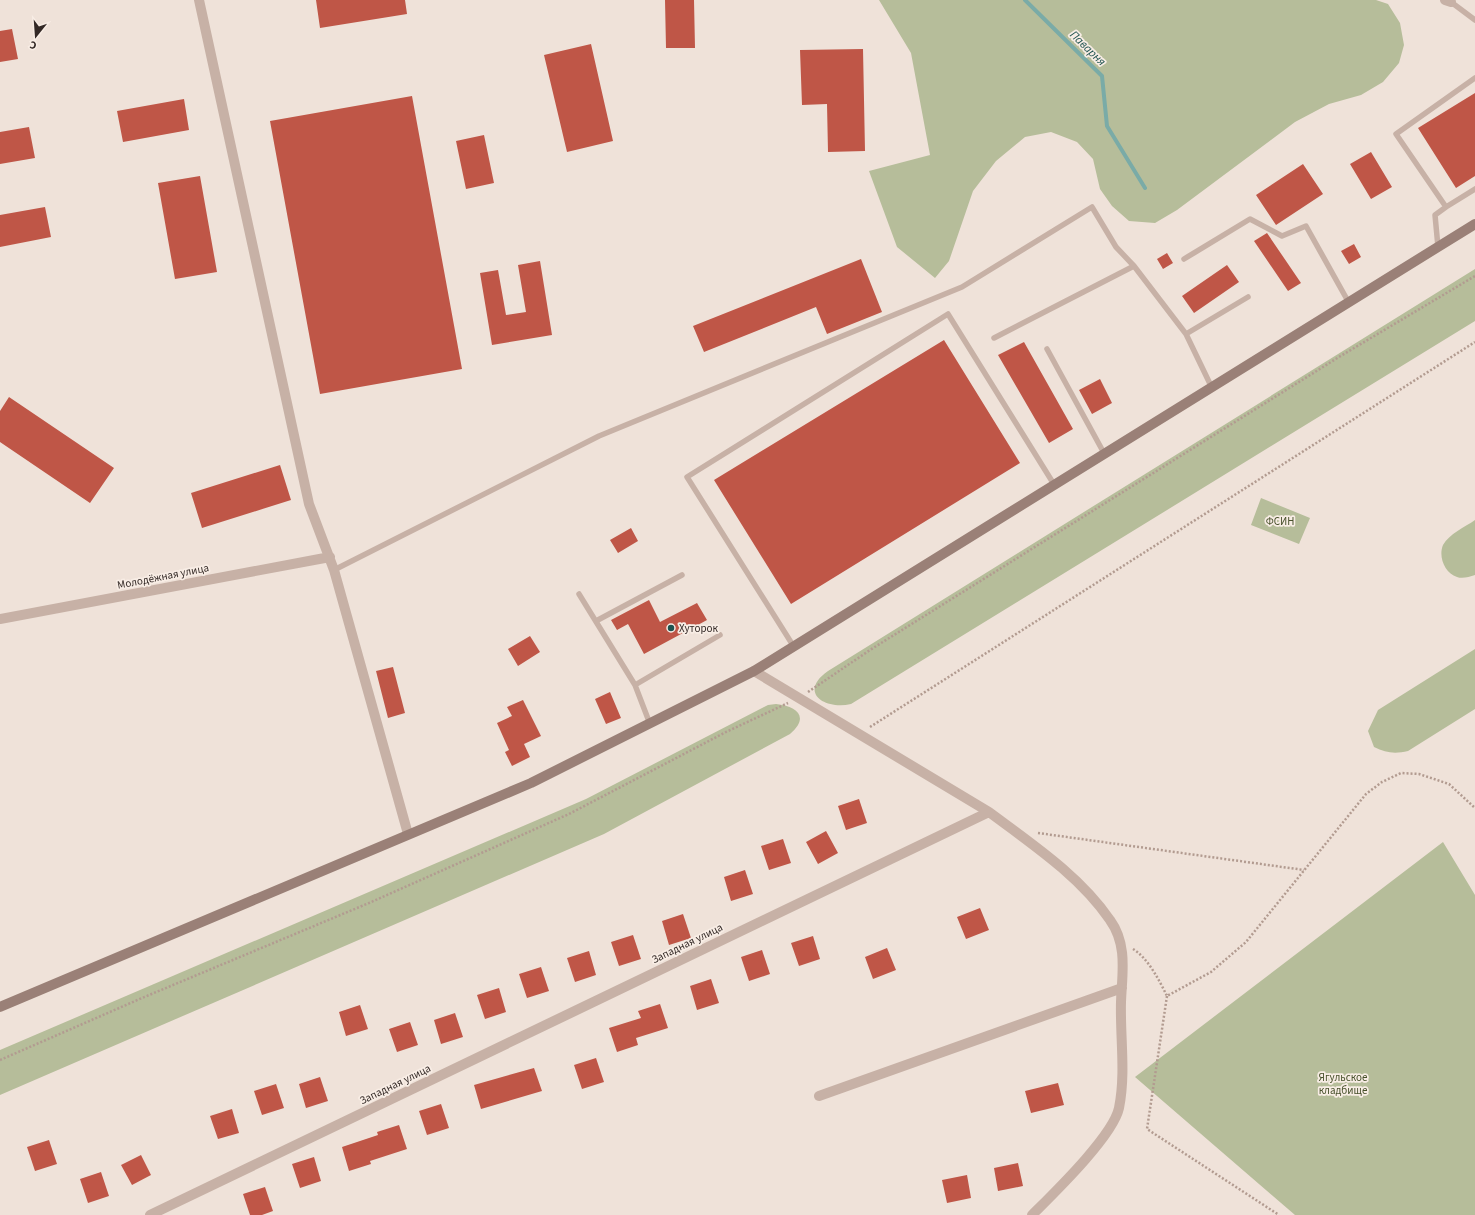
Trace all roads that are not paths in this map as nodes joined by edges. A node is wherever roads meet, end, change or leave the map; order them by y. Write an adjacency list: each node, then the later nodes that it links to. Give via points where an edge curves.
1 (199, 0): 19 (street, via 309,504)
2 (1450, 0): 3 (lane)
3 (1475, 20)
4 (1475, 78): 6 (lane, via 1396,134)
5 (1475, 189): 6 (lane)
6 (1446, 207): 8 (lane, via 1434,215)
7 (1475, 224): 8 (street)
8 (1438, 247): 12 (street)
9 (1184, 259): 12 (lane, via 1250,218 1282,236 1306,226)
10 (1134, 266): 13 (lane); 14 (lane); 20 (lane, via 1116,247 1092,207 962,287 599,436)
11 (1248, 297): 13 (lane)
12 (1349, 303): 16 (street)
13 (1186, 334): 16 (lane)
14 (994, 338)
15 (1047, 349): 17 (lane)
16 (1212, 388): 17 (street)
17 (1105, 455): 18 (street)
18 (1055, 486): 26 (street); 26 (lane, via 948,314 687,477)
19 (330, 557): 20 (street); 23 (street, Молодёжная улица)
20 (334, 570): 31 (street)
21 (682, 576): 24 (lane)
22 (579, 594): 24 (lane)
23 (0, 619)
24 (596, 621): 28 (lane)
25 (720, 634): 28 (lane)
26 (794, 647): 27 (street)
27 (754, 671): 29 (street); 30 (street)
28 (635, 685): 29 (lane)
29 (650, 724): 31 (street, via 531,783)
30 (989, 812): 32 (street, via 1045,854 1090,895 1110,920 1122,943); 35 (street, Западная улица)
31 (408, 834): 33 (street)
32 (1122, 988): 34 (street); 36 (street, via 1122,1082 1119,1109 1105,1135)
33 (0, 1007)
34 (820, 1096)
35 (150, 1215)
36 (1032, 1215)

